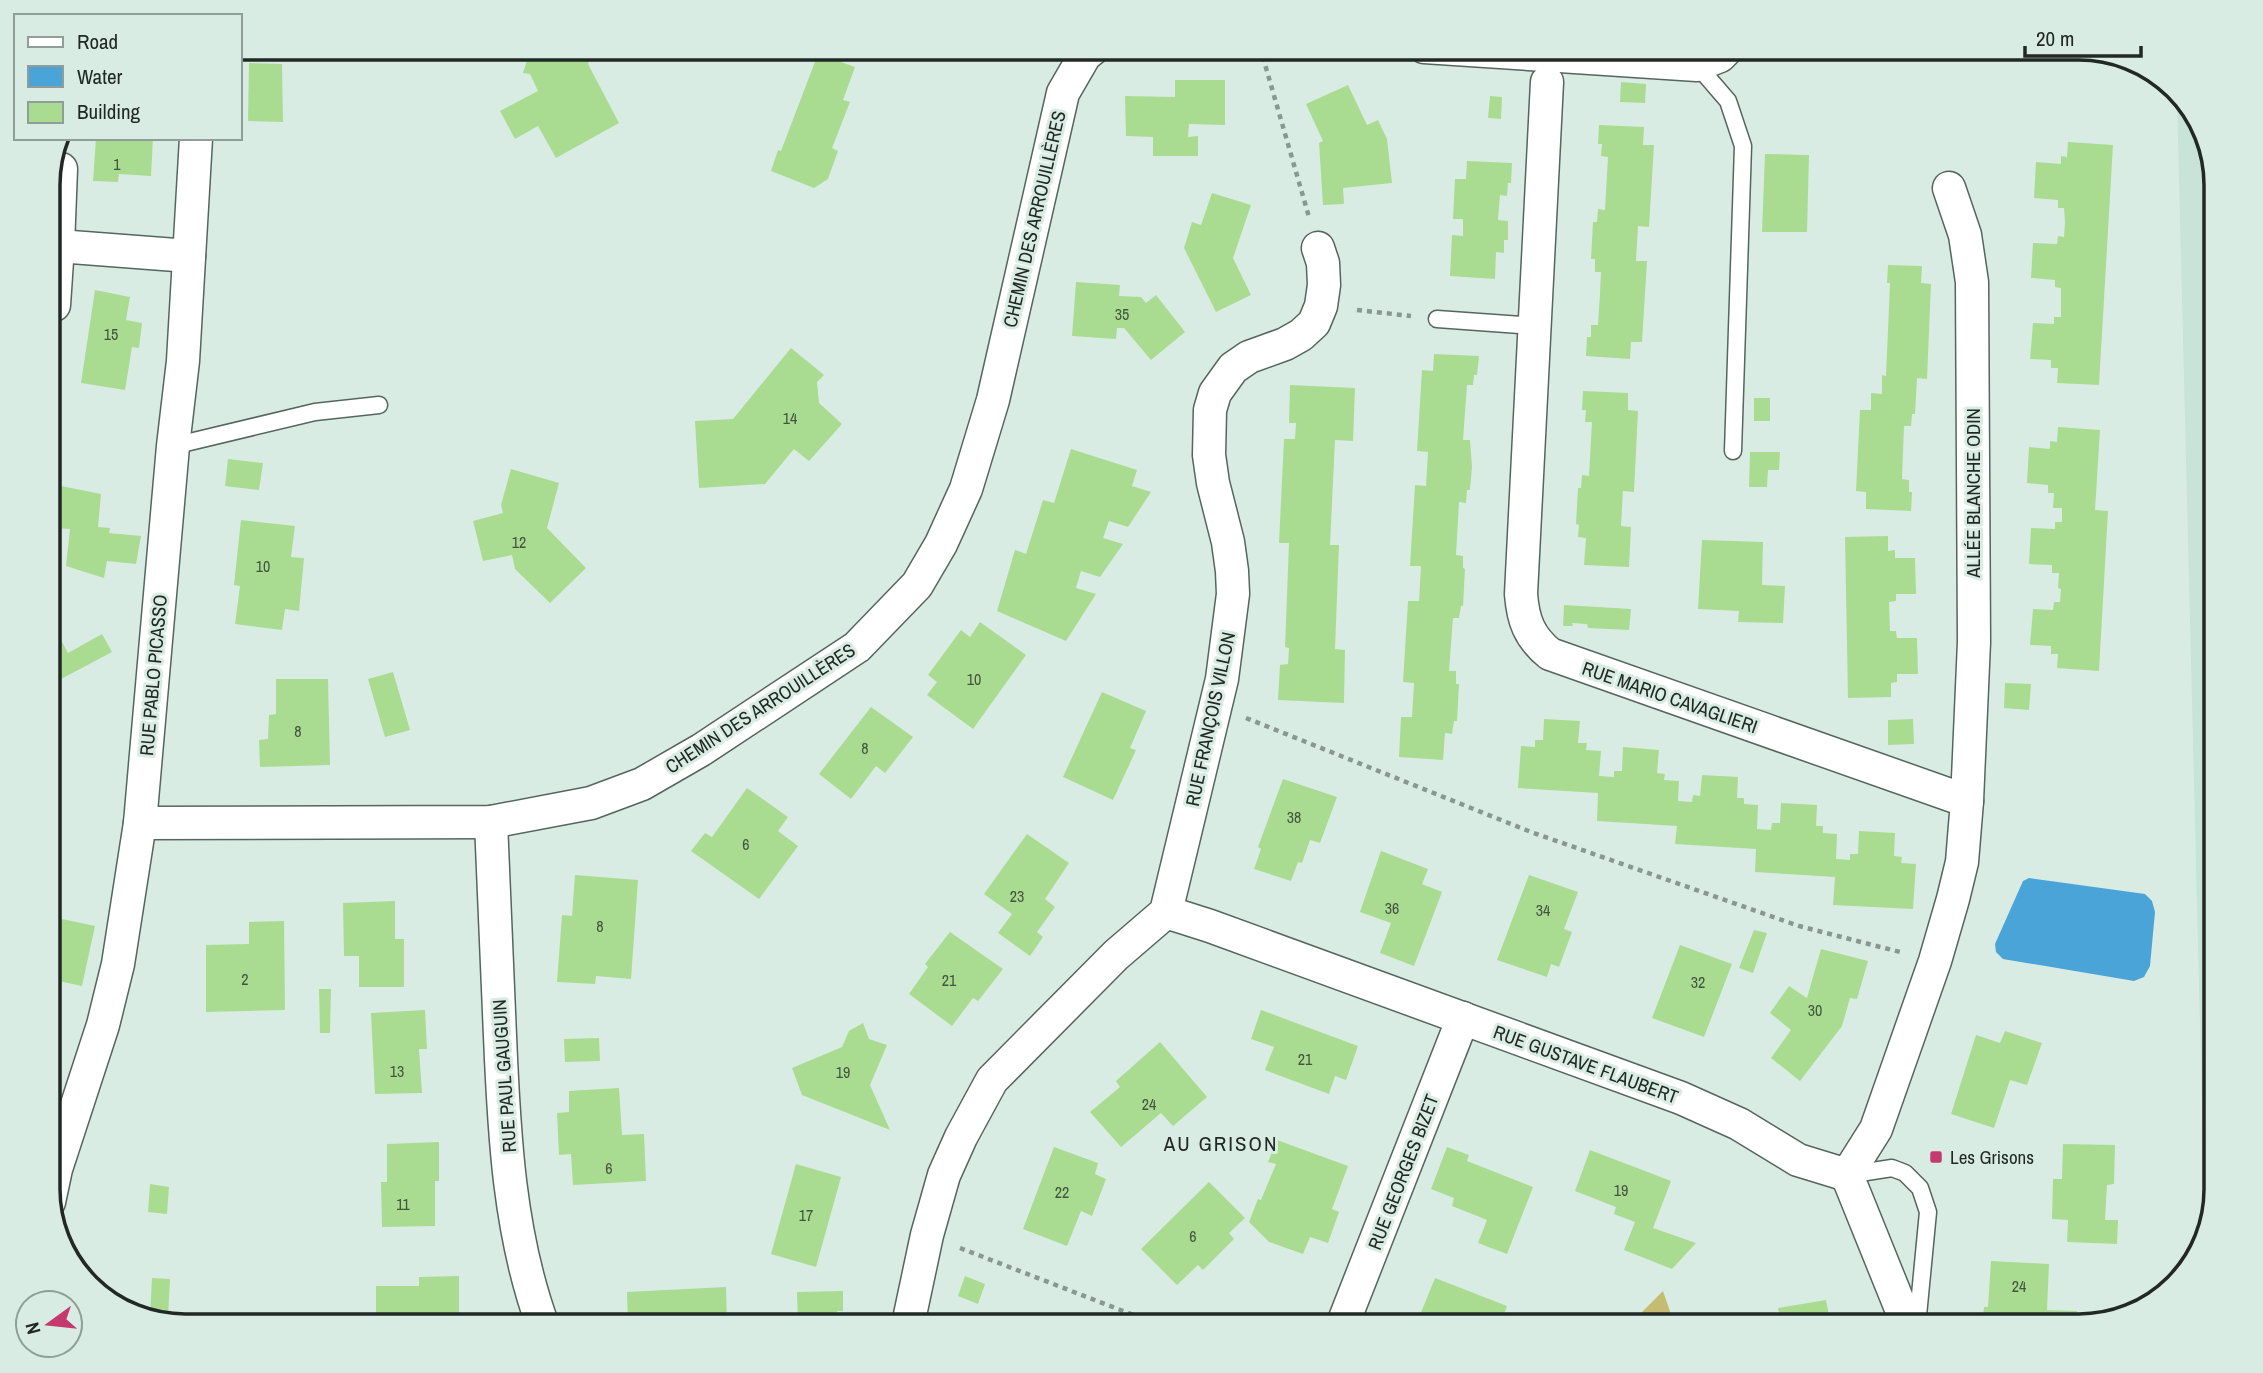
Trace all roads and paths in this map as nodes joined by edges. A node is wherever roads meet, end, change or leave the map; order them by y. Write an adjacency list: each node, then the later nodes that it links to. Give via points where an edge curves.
1 (1082, 60): 22 (street, CHEMIN DES ARROUILLÈRES, via 1063,93 993,400 966,489 918,585 857,647 642,784 591,803)
2 (1264, 60): 12 (path)
3 (1621, 60): 5 (street)
4 (1710, 60): 5 (street)
5 (1697, 65): 19 (lane, via 1728,101 1742,146)
6 (1547, 82): 16 (street, RUE MARIO CAVAGLIERI)
7 (196, 140): 13 (street, RUE PABLO PICASSO)
8 (61, 169): 10 (street)
9 (1949, 188): 21 (street, ALLÉE BLANCHE ODIN, via 1965,235 1972,282 1974,642)
10 (60, 195)
11 (60, 246): 13 (street)
12 (1318, 248): 14 (street, via 1324,274)
13 (190, 256): 18 (street, RUE PABLO PICASSO)
14 (1321, 306): 15 (path); 20 (street, RUE FRANÇOIS VILLON, via 1314,323 1301,335 1233,368 1215,393 1210,410 1209,455 1232,571 1229,629)
15 (1437, 319): 16 (lane)
16 (1535, 326): 21 (street, RUE MARIO CAVAGLIERI, via 1521,594 1522,614 1538,645 1550,654)
17 (379, 405): 18 (lane, via 315,412)
18 (173, 446): 23 (street, RUE PABLO PICASSO)
19 (1733, 451)
20 (1215, 706): 24 (street, RUE FRANÇOIS VILLON); 25 (path, via 1544,837 1799,926)
21 (1967, 801): 25 (street, via 1962,862)
22 (491, 821): 23 (street, CHEMIN DES ARROUILLÈRES); 30 (street, RUE PAUL GAUGUIN, via 503,1105 517,1234)
23 (140, 823): 27 (street, RUE PABLO PICASSO, via 118,964)
24 (1166, 912): 26 (street, RUE GUSTAVE FLAUBERT); 29 (street, via 1116,955 992,1080 944,1175)
25 (1935, 961): 28 (street, via 1876,1129)
26 (1463, 1018): 28 (street, RUE GUSTAVE FLAUBERT, via 1681,1098 1739,1124 1798,1160); 33 (street, RUE GEORGES BIZET)
27 (60, 1157)
28 (1847, 1175): 34 (street); 35 (lane, via 1892,1168 1920,1188 1928,1212)
29 (927, 1235): 31 (street); 32 (path)
30 (539, 1314)
31 (909, 1314)
32 (1131, 1314)
33 (1347, 1314)
34 (1903, 1314)
35 (1918, 1314)

